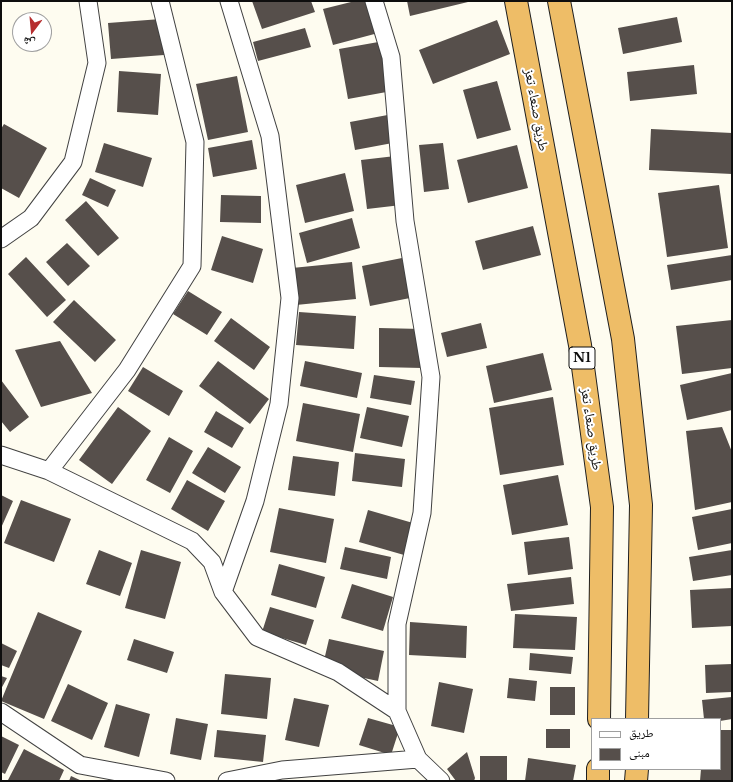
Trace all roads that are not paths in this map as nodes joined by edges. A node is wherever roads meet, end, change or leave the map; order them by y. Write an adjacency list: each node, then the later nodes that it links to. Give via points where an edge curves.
1 (88, 1): 7 (street, via 97,63 73,162 32,218)
2 (160, 1): 9 (street, via 195,142 192,266 127,370)
3 (229, 1): 10 (street, via 270,136 290,298 279,404 255,501)
4 (374, 1): 11 (street, via 390,57 405,221 431,378 422,513 397,624)
5 (516, 1): 13 (highway, طريق صنعاء تعز / N1, via 580,345 602,507)
6 (558, 1): 14 (highway, via 623,339 641,505)
7 (1, 239)
8 (1, 455): 9 (street)
9 (49, 472): 10 (street, via 192,542 212,562)
10 (223, 592): 11 (street, via 257,636 338,672)
11 (397, 711): 15 (street)
12 (1, 712): 18 (street, via 80,765)
13 (599, 718)
14 (637, 718)
15 (418, 758): 19 (street, via 282,770); 20 (street)
16 (598, 770): 21 (highway)
17 (636, 770): 22 (highway)
18 (166, 781)
19 (227, 781)
20 (441, 781)
21 (598, 781)
22 (636, 781)

